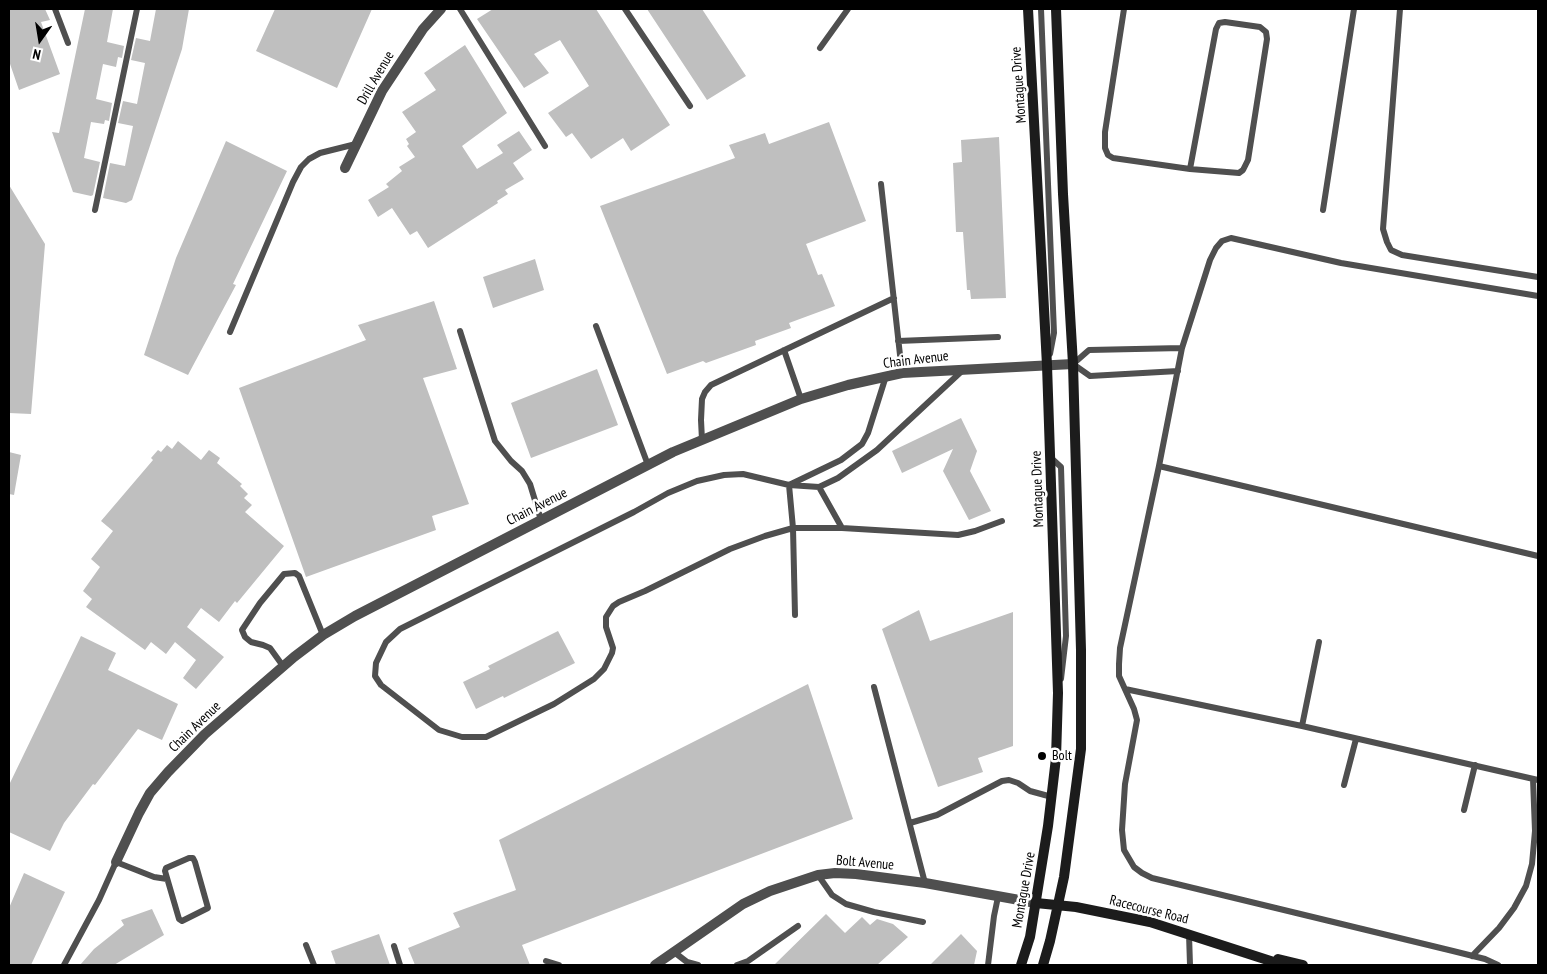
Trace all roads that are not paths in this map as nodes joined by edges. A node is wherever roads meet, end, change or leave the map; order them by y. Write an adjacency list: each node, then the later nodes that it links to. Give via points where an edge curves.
1 (55, 9): 13 (lane)
2 (137, 9): 21 (lane)
3 (440, 9): 16 (street, Drill Avenue, via 382,91)
4 (460, 9): 17 (lane)
5 (625, 9): 15 (lane)
6 (848, 9): 14 (lane)
7 (1028, 9): 34 (main road, Montague Drive)
8 (1041, 9): 34 (lane, via 1054,333)
9 (1056, 9): 33 (main road)
10 (1124, 9): 19 (lane, via 1104,132 1105,148 1113,158)
11 (1354, 9): 22 (lane)
12 (1400, 9): 23 (lane, via 1383,229 1391,250 1402,255)
13 (68, 43)
14 (820, 48)
15 (690, 106)
16 (357, 144): 18 (street, Drill Avenue); 28 (lane, via 320,153 301,167)
17 (545, 146)
18 (345, 168)
19 (1190, 169): 19 (lane, via 1239,173 1246,166 1267,39 1266,32 1260,27 1225,22 1219,23 1216,29)
20 (881, 184): 25 (lane)
21 (95, 210)
22 (1322, 210)
23 (1538, 276)
24 (1538, 296): 31 (lane, via 1341,263 1231,238 1222,241 1210,260)
25 (894, 298): 30 (lane); 32 (lane)
26 (596, 326): 41 (lane)
27 (460, 331): 45 (lane, via 495,441 530,484)
28 (230, 332)
29 (998, 336): 30 (lane)
30 (898, 341): 37 (lane)
31 (1182, 348): 33 (lane, via 1089,350); 36 (lane)
32 (784, 350): 39 (lane); 40 (lane, via 711,385 704,392 700,420)
33 (1073, 364): 34 (street, Chain Avenue); 36 (lane, via 1090,376); 70 (main road, via 1081,749)
34 (1047, 365): 35 (street, Chain Avenue); 61 (main road, Montague Drive, via 1058,693)
35 (964, 369): 37 (street, Chain Avenue); 44 (lane, via 864,461)
36 (1178, 371): 42 (lane)
37 (902, 373): 38 (street, Chain Avenue)
38 (886, 376): 39 (street, Chain Avenue); 43 (lane, via 862,444 841,460)
39 (801, 399): 40 (street, Chain Avenue)
40 (702, 440): 41 (street, Chain Avenue)
41 (648, 465): 45 (street, Chain Avenue)
42 (1159, 466): 49 (lane); 55 (lane, via 1120,648 1119,676)
43 (789, 485): 44 (lane); 47 (lane); 47 (lane, via 743,474 724,475 697,481 668,493 400,629 386,642 376,663 375,676 381,685 439,730 462,736 486,736 554,704 599,674 612,653 606,617 613,606 744,543)
44 (819, 487): 48 (lane)
45 (542, 520): 51 (street, Chain Avenue)
46 (1002, 521): 48 (lane, via 958,535)
47 (793, 528): 48 (lane); 50 (lane)
48 (842, 528)
49 (1538, 556)
50 (795, 616)
51 (323, 635): 53 (street, Chain Avenue); 53 (lane, via 299,576 284,574 242,630 251,642 270,648)
52 (1319, 642): 56 (lane)
53 (282, 666): 64 (street, Chain Avenue, via 168,772 139,813)
54 (874, 687): 63 (lane)
55 (1125, 689): 56 (lane); 78 (lane, via 1137,720 1125,784 1122,830 1124,850 1134,867 1152,878)
56 (1302, 726): 57 (lane)
57 (1356, 739): 58 (lane); 60 (lane)
58 (1475, 765): 59 (lane); 62 (lane)
59 (1536, 780): 78 (lane, via 1532,864 1526,886 1499,928)
60 (1344, 785)
61 (1052, 797): 63 (lane, via 1018,782 1002,781 937,815); 69 (main road, Montague Drive)
62 (1464, 810)
63 (910, 823): 67 (lane)
64 (116, 862): 66 (lane); 80 (lane)
65 (818, 875): 67 (street, Bolt Avenue, via 856,874); 71 (lane, via 832,895 846,904); 77 (street, Bolt Avenue, via 743,904)
66 (167, 879): 66 (lane, via 166,868 193,858 208,908 182,921 179,919)
67 (925, 883): 68 (street, Bolt Avenue)
68 (998, 897): 69 (street, Bolt Avenue); 87 (lane)
69 (1036, 903): 70 (main road, Racecourse Road); 88 (main road, Montague Drive)
70 (1058, 905): 73 (main road, Racecourse Road, via 1150,922); 89 (main road)
71 (923, 922)
72 (798, 926): 86 (lane, via 748,961)
73 (1189, 934): 76 (main road, Racecourse Road); 90 (lane)
74 (306, 945): 81 (lane)
75 (394, 946): 82 (lane)
76 (1231, 948): 91 (main road, Racecourse Road); 92 (main road, Racecourse Road)
77 (674, 952): 84 (street, Bolt Avenue); 85 (lane, via 687,962)
78 (1472, 956): 93 (lane)
79 (546, 961): 83 (lane)
80 (64, 965)
81 (314, 965)
82 (400, 965)
83 (560, 965)
84 (655, 965)
85 (698, 965)
86 (737, 965)
87 (988, 965)
88 (1021, 965)
89 (1043, 965)
90 (1190, 965)
91 (1283, 965)
92 (1303, 965)
93 (1498, 965)

